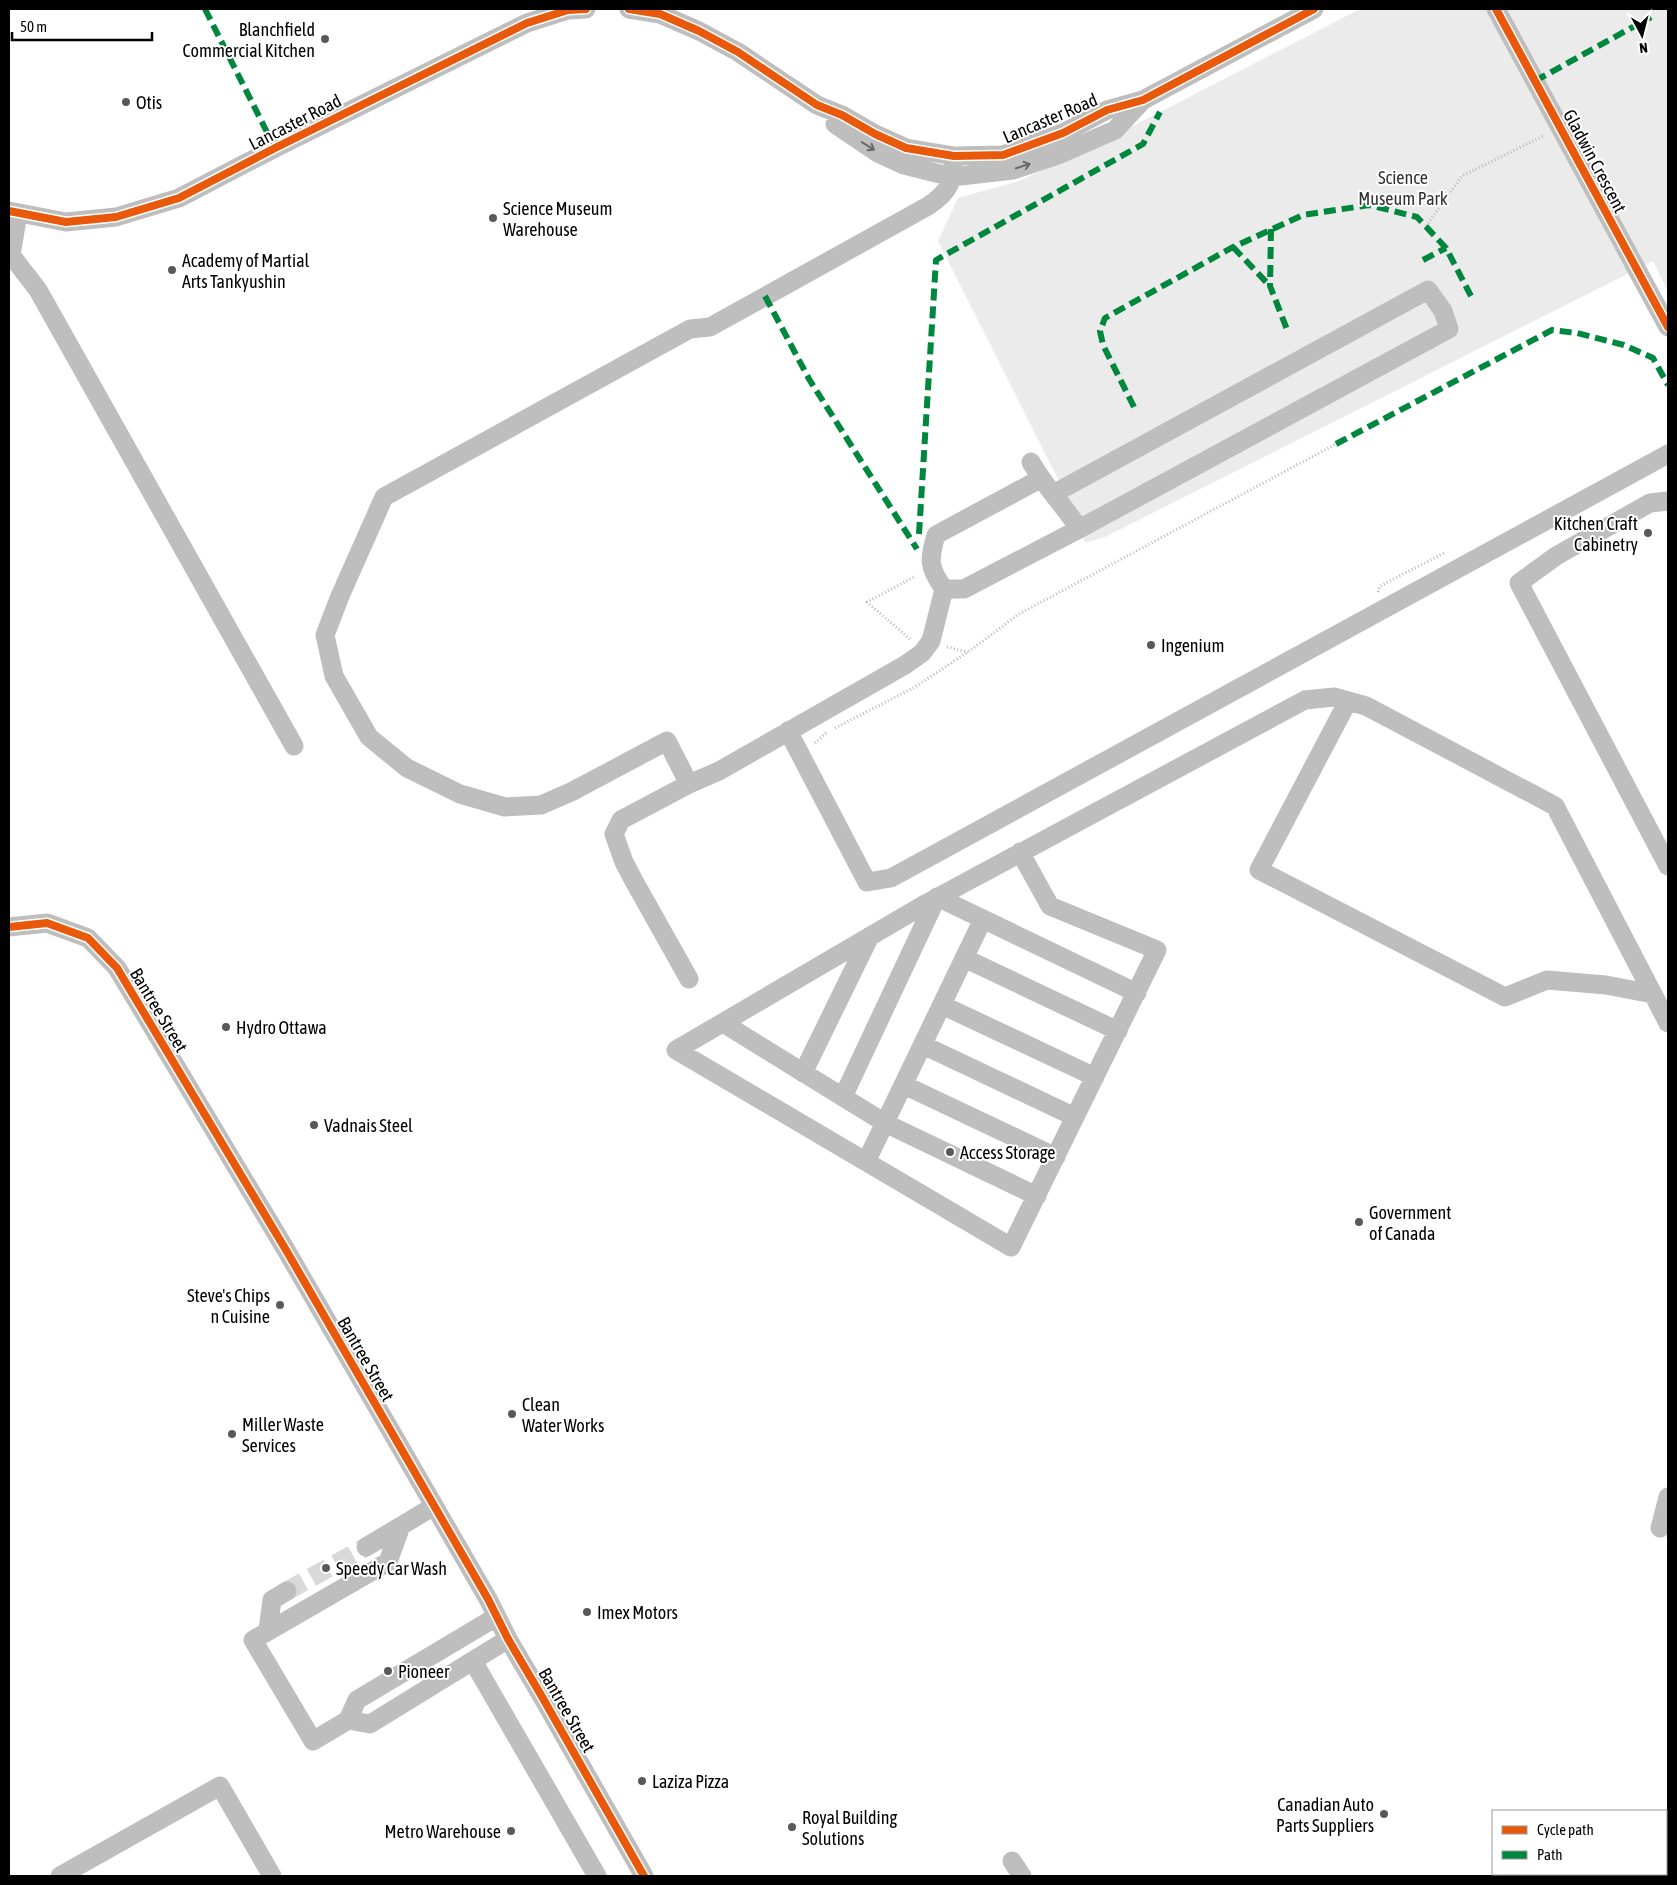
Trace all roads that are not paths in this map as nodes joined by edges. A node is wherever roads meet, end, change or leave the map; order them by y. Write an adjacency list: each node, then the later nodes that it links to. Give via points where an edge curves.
1 (586, 9): 9 (street, Lancaster Road, via 568,10 527,23 179,198 116,217 66,222)
2 (629, 9): 6 (street, Lancaster Road, via 660,14 699,31 738,52)
3 (1314, 9): 5 (street, Lancaster Road)
4 (1496, 9): 10 (street, Gladwin Crescent)
5 (1143, 100): 7 (street, Lancaster Road, via 1107,110 1063,133 1003,155); 8 (street, Lancaster Road, one-way to 5, via 1013,170 1058,155 1115,130)
6 (817, 105): 7 (street, Lancaster Road, via 906,148); 8 (street, Lancaster Road, one-way to 8, via 840,128 878,153 904,165)
7 (954, 156): 8 (street)
8 (952, 177): 21 (street, via 944,196 907,218 710,327 690,329 384,497 340,596 325,635 334,676 369,737 407,768 460,794 505,808 541,806 667,741)
9 (14, 212): 20 (street, via 11,254 38,290)
10 (1668, 327)
11 (1668, 454): 19 (street, via 892,878 867,882)
12 (1031, 462): 13 (street)
13 (1040, 479): 14 (street); 17 (street, via 936,535 930,556)
14 (1053, 494): 16 (street); 16 (street, via 1428,290 1443,311 1449,329)
15 (1668, 501): 22 (street, via 1650,503 1556,556 1519,583)
16 (1080, 529): 17 (street, via 964,589)
17 (939, 582): 19 (street, via 931,641 922,653)
18 (1348, 701): 23 (street, via 1334,696 1306,700); 32 (street, via 1366,706 1555,806); 32 (street, via 1259,870 1505,997 1547,980 1606,985)
19 (788, 731): 21 (street, via 719,771)
20 (294, 746)
21 (689, 784): 30 (street, via 621,820 614,834 624,862)
22 (1662, 839): 24 (street)
23 (1020, 852): 25 (street); 31 (street, via 1050,906 1158,950)
24 (1668, 866)
25 (937, 897): 26 (street); 28 (street); 41 (street)
26 (983, 919): 29 (street); 31 (street)
27 (9, 927): 48 (street, Bantree Street, via 47,923 88,938 117,968)
28 (870, 936): 34 (street); 38 (street)
29 (964, 958): 33 (street); 36 (street)
30 (688, 979)
31 (1137, 993): 36 (street)
32 (1653, 994): 35 (street)
33 (942, 1005): 37 (street); 39 (street)
34 (723, 1023): 38 (street); 45 (street, via 676,1050)
35 (1668, 1023)
36 (1118, 1031): 39 (street)
37 (922, 1045): 40 (street); 42 (street)
38 (803, 1073): 41 (street)
39 (1095, 1077): 42 (street)
40 (904, 1085): 43 (street); 44 (street)
41 (843, 1097): 43 (street)
42 (1075, 1117): 44 (street)
43 (885, 1124): 45 (street); 46 (street)
44 (1056, 1157): 46 (street)
45 (866, 1162): 46 (street, via 1011,1247)
46 (1037, 1196)
47 (1668, 1497): 50 (street)
48 (434, 1506): 49 (street); 53 (street, Bantree Street)
49 (401, 1526): 51 (street); 54 (street, via 388,1562)
50 (1660, 1528)
51 (366, 1547)
52 (287, 1591): 54 (street, via 272,1600)
53 (496, 1617): 55 (street, Bantree Street); 57 (street, via 357,1700)
54 (268, 1630): 57 (street, via 253,1640 313,1741)
55 (508, 1639): 56 (street); 61 (street, Bantree Street)
56 (473, 1661): 57 (street, via 370,1724); 60 (street)
57 (348, 1720)
58 (60, 1876): 59 (street, via 220,1786)
59 (272, 1876)
60 (597, 1876)
61 (644, 1876)

